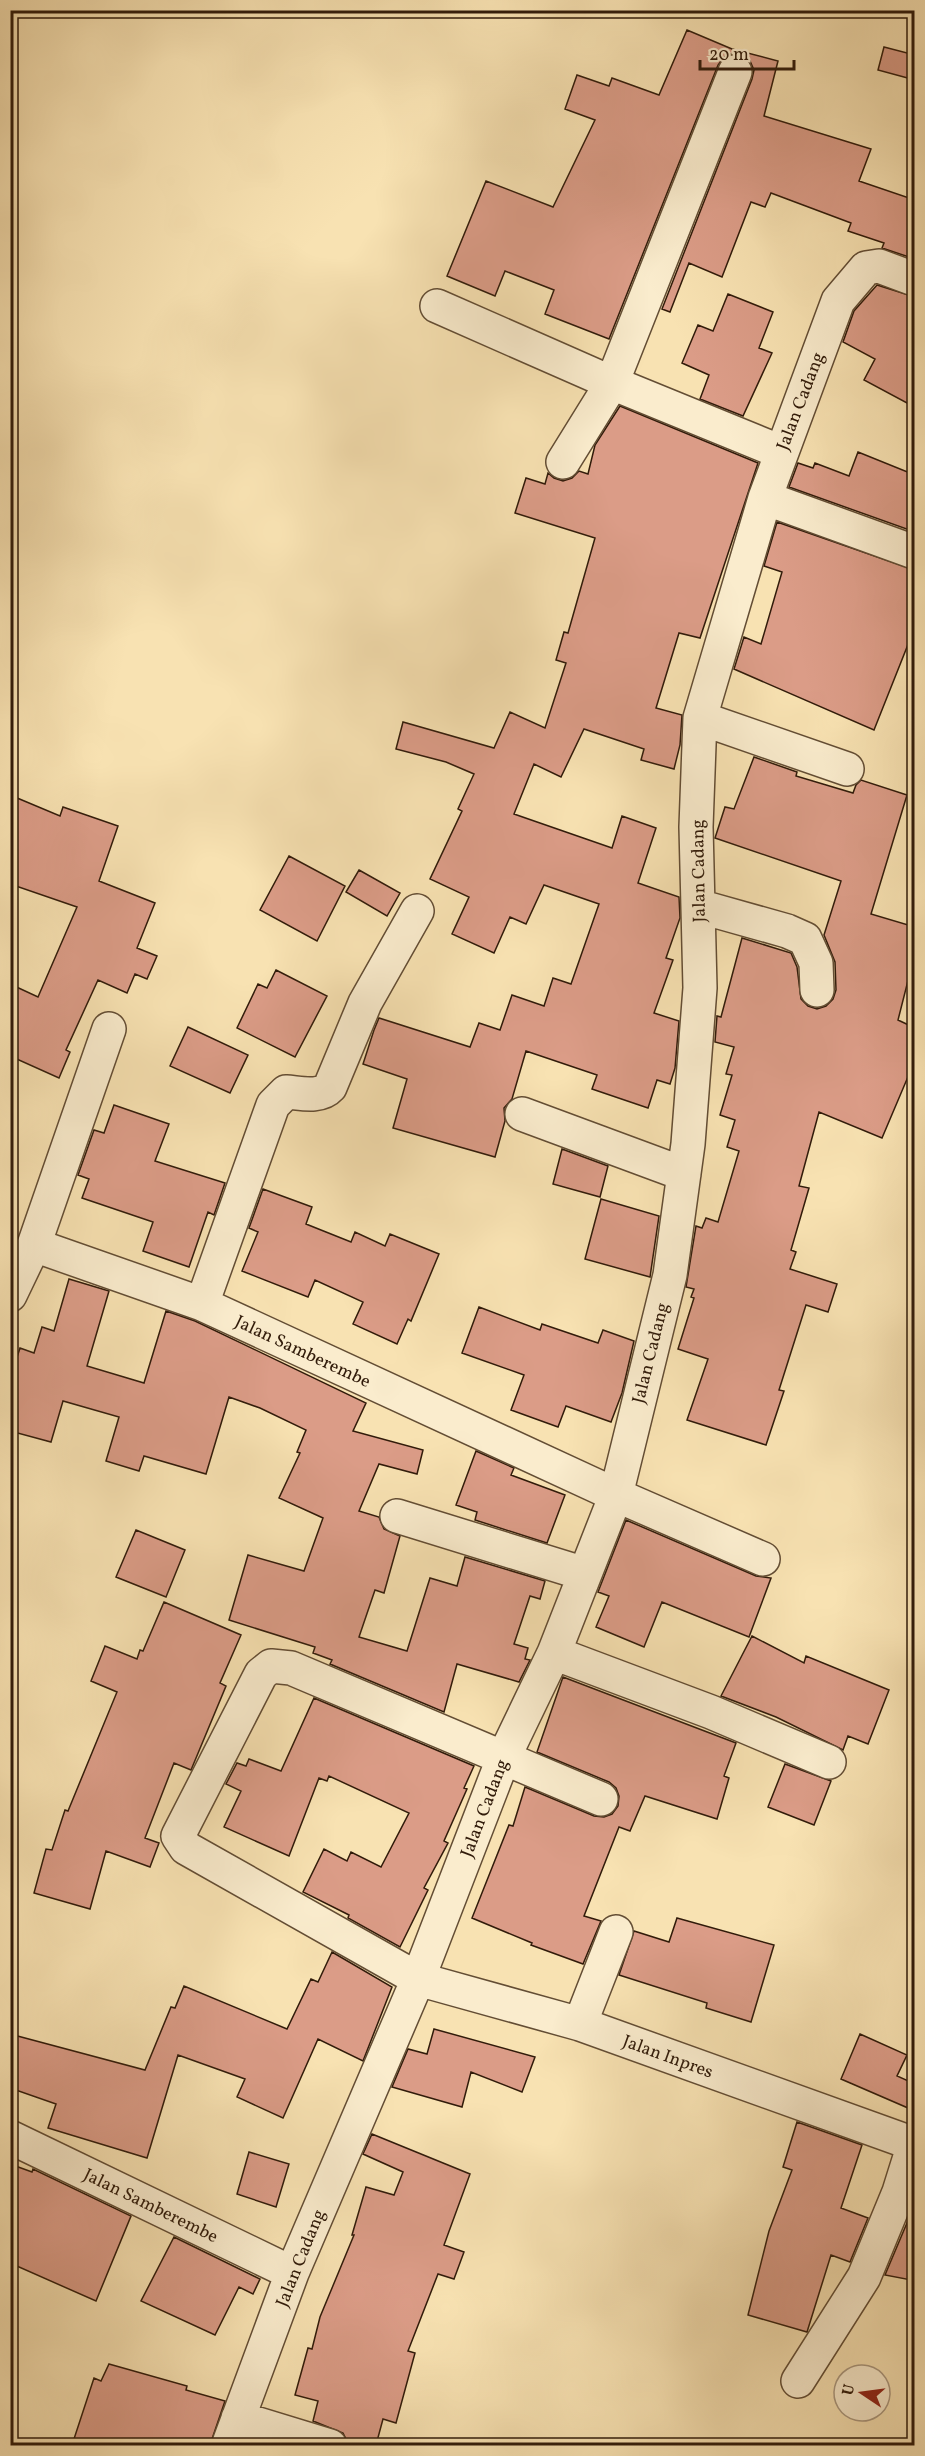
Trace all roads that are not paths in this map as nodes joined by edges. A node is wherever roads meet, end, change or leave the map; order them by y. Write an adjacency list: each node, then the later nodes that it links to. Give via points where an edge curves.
1 (735, 72): 4 (street)
2 (915, 279): 5 (street, Jalan Cadang, via 879,266 866,268 838,301)
3 (437, 306): 4 (street)
4 (612, 383): 5 (street); 6 (street)
5 (781, 452): 7 (street, Jalan Cadang)
6 (563, 462)
7 (765, 498): 8 (street); 9 (street, Jalan Cadang)
8 (915, 552)
9 (700, 718): 10 (street); 11 (street, Jalan Cadang)
10 (846, 769)
11 (698, 906): 13 (street, via 805,939 816,963); 16 (street, Jalan Cadang, via 700,988)
12 (417, 911): 19 (street, via 365,1003 330,1087 319,1094 286,1092 273,1105)
13 (817, 990)
14 (109, 1029): 17 (street)
15 (522, 1114): 16 (street)
16 (684, 1173): 20 (street, Jalan Cadang, via 670,1275)
17 (34, 1245): 18 (street); 19 (street, Jalan Samberembe)
18 (10, 1294)
19 (202, 1304): 20 (street, Jalan Samberembe)
20 (616, 1495): 22 (street, Jalan Samberembe); 23 (street, Jalan Cadang)
21 (398, 1516): 23 (street)
22 (763, 1559)
23 (585, 1574): 24 (street, Jalan Cadang)
24 (554, 1653): 25 (street, Jalan Cadang); 26 (street, via 711,1712)
25 (502, 1760): 27 (street, Jalan Inpres); 29 (street, Jalan Cadang); 29 (street, Jalan Inpres, via 291,1668 271,1666 261,1674 180,1829 180,1842 186,1848)
26 (829, 1762)
27 (601, 1799)
28 (616, 1932): 30 (street)
29 (418, 1979): 30 (street, Jalan Inpres); 33 (street, Jalan Cadang)
30 (580, 2024): 32 (street, Jalan Inpres)
31 (10, 2136): 33 (street, Jalan Samberembe)
32 (914, 2144): 34 (street, via 900,2192 864,2277)
33 (292, 2273): 35 (street, Jalan Cadang)
34 (798, 2381)
35 (233, 2432): 36 (street)
36 (330, 2445)

